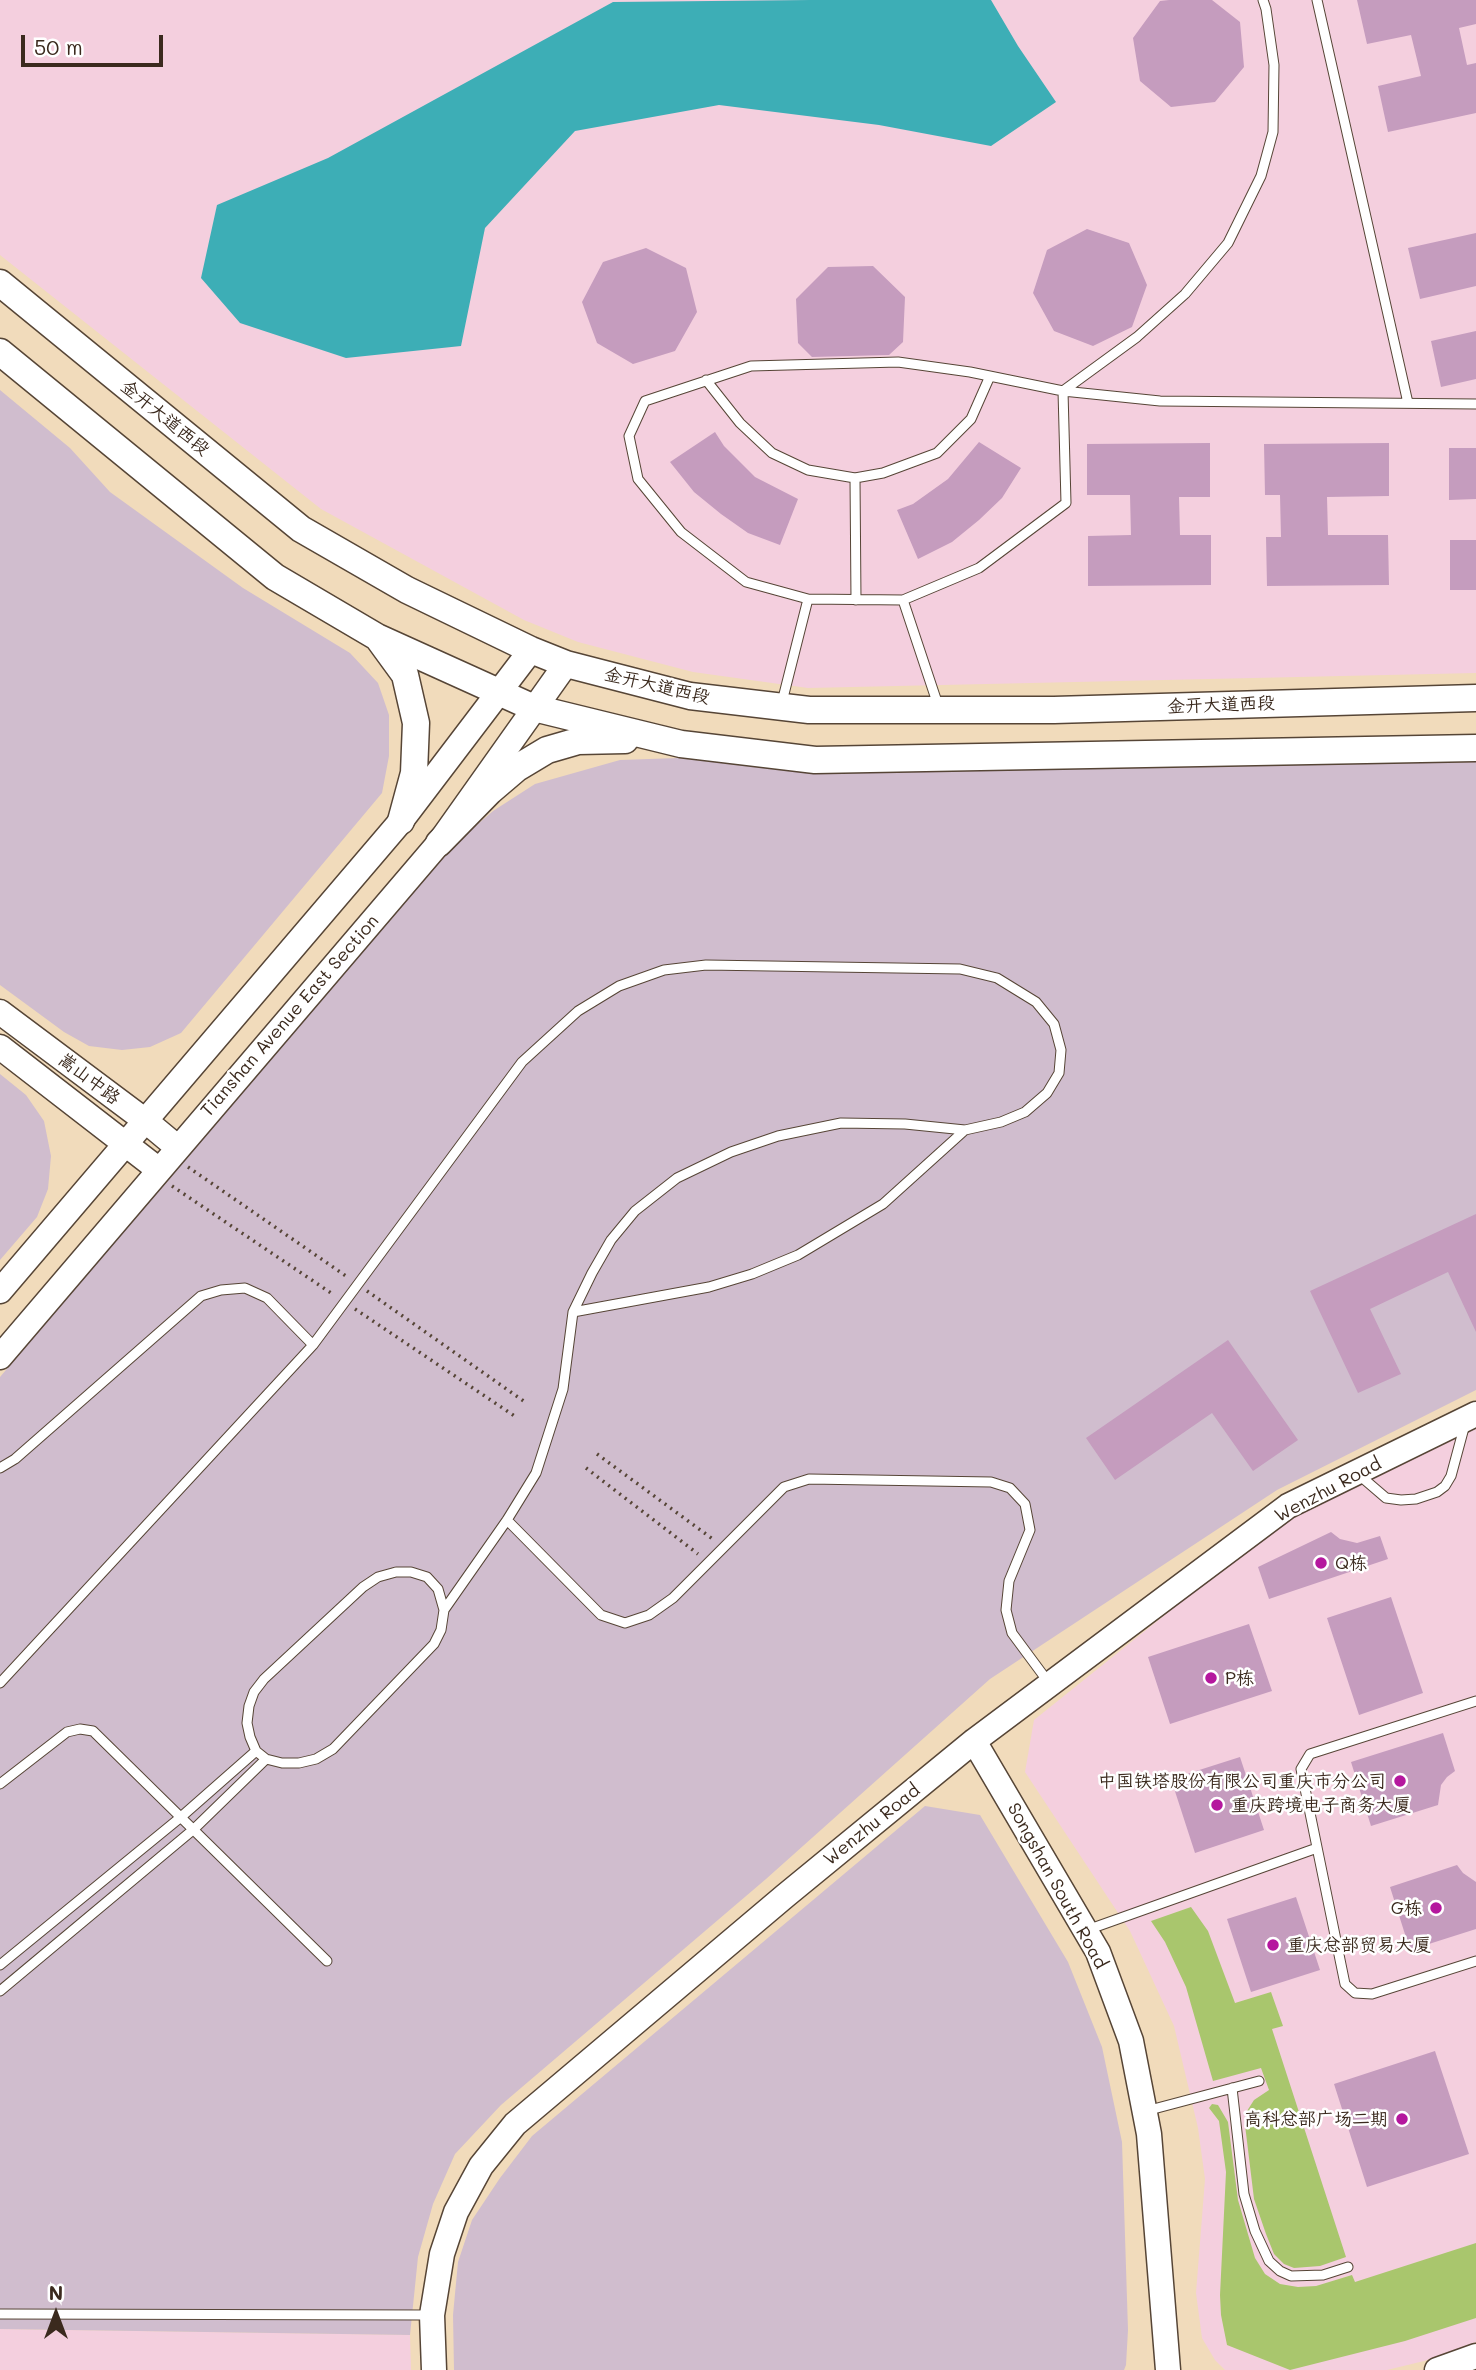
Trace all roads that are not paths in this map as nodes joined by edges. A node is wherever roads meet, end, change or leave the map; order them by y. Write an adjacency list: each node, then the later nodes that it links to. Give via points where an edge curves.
1 (1263, 0): 7 (lane, via 1273,65 1273,132 1261,176 1228,243 1185,294 1137,337)
2 (1317, 0): 8 (lane)
3 (0, 283): 15 (main road, 金开大道西段, via 301,529 407,590)
4 (0, 352): 14 (main road, via 275,577)
5 (990, 376): 6 (lane, via 898,362 751,366); 7 (lane); 10 (lane, via 971,419 937,453)
6 (706, 380): 10 (lane, via 740,423 772,453 808,470); 11 (lane, via 645,401 629,436 638,479 681,532 746,582)
7 (1063, 391): 8 (lane, via 1160,401); 13 (lane, via 1066,503 979,568)
8 (1408, 403): 9 (lane)
9 (1476, 404)
10 (855, 478): 12 (lane)
11 (808, 599): 12 (lane); 19 (lane)
12 (856, 600): 13 (lane)
13 (903, 600): 21 (lane)
14 (377, 637): 17 (main road); 24 (main road, via 405,675 416,723 414,773)
15 (531, 650): 16 (main road, 金开大道西段); 17 (main road)
16 (566, 664): 19 (main road, 金开大道西段, via 690,696); 20 (main road, Tianshan Avenue East Section)
17 (498, 693): 20 (main road); 24 (main road)
18 (1476, 698): 21 (main road, 金开大道西段)
19 (781, 706): 21 (main road, 金开大道西段)
20 (534, 708): 22 (main road); 25 (main road, Tianshan Avenue East Section)
21 (940, 710)
22 (681, 744): 23 (main road, via 815,760); 25 (main road, via 611,739 578,741 547,750 517,768)
23 (1476, 748)
24 (401, 821): 28 (main road)
25 (439, 843): 31 (main road, Tianshan Avenue East Section)
26 (0, 1012): 28 (main road, 嵩山中路)
27 (0, 1047): 30 (main road, 嵩山中路)
28 (147, 1122): 30 (main road); 31 (main road, 嵩山中路)
29 (965, 1130): 33 (lane, via 883,1204 798,1255 709,1287); 33 (lane, via 841,1124 778,1136 677,1178 635,1211 611,1240); 34 (lane, via 1025,1112 1047,1093 1059,1073 1061,1050 1054,1024 1036,1002 997,978 960,969 706,965 664,970 619,986 578,1011 522,1062)
30 (126, 1144): 31 (main road, 嵩山中路); 32 (main road)
31 (171, 1165): 35 (main road, Tianshan Avenue East Section)
32 (0, 1291)
33 (573, 1312): 39 (lane, via 563,1389 536,1473)
34 (313, 1345): 37 (lane, via 267,1298 245,1288 201,1296); 41 (lane)
35 (0, 1357)
36 (1471, 1417): 38 (main road, Wenzhu Road); 38 (lane, via 1451,1476 1437,1492 1416,1499 1386,1498)
37 (0, 1468)
38 (1357, 1473): 42 (main road, Wenzhu Road, via 1288,1506)
39 (507, 1520): 40 (lane); 42 (lane, via 601,1615 625,1623 649,1615 673,1598 784,1487 808,1479 991,1482 1010,1488 1025,1504 1030,1530 1009,1581 1006,1610 1013,1633)
40 (444, 1610): 45 (lane, via 438,1589 427,1577 411,1572 378,1577 363,1587 254,1692 247,1723); 46 (lane, via 434,1644 333,1749 299,1763)
41 (0, 1683)
42 (1050, 1684): 44 (main road, Wenzhu Road)
43 (1476, 1701): 50 (lane, via 1310,1754 1301,1769)
44 (974, 1741): 51 (main road, Songshan South Road); 61 (main road, Wenzhu Road, via 515,2124 481,2166 456,2212 442,2254)
45 (256, 1751): 46 (lane); 48 (lane)
46 (266, 1759): 49 (lane)
47 (0, 1784): 48 (lane, via 67,1732 93,1731)
48 (181, 1817): 49 (lane); 54 (lane)
49 (194, 1829): 52 (lane); 55 (lane)
50 (1317, 1848): 51 (lane); 53 (lane, via 1345,1984 1355,1993 1372,1994)
51 (1085, 1931): 58 (main road, Songshan South Road, via 1098,1952 1131,2040)
52 (327, 1961)
53 (1476, 1961)
54 (0, 1965)
55 (0, 1991)
56 (1259, 2081): 57 (lane)
57 (1232, 2088): 58 (lane); 59 (lane, via 1244,2194 1269,2261 1291,2276 1323,2275)
58 (1145, 2112): 64 (main road, Songshan South Road)
59 (1348, 2267)
60 (0, 2314): 61 (lane)
61 (432, 2315): 63 (main road, Wenzhu Road)
62 (1476, 2356): 65 (main road)
63 (434, 2370)
64 (1168, 2370)
65 (1437, 2370)

